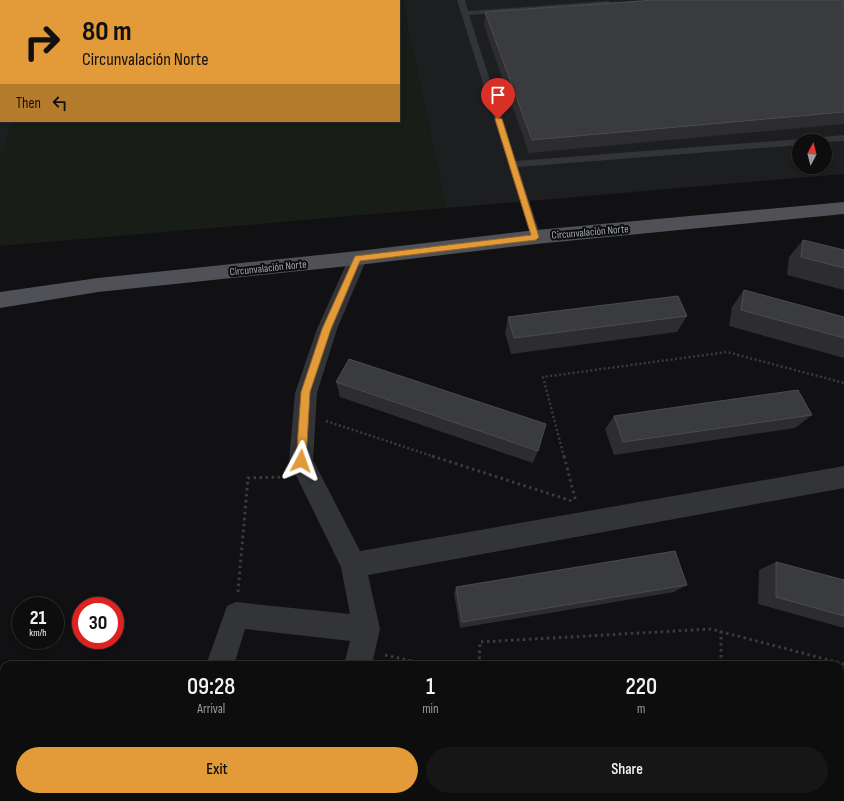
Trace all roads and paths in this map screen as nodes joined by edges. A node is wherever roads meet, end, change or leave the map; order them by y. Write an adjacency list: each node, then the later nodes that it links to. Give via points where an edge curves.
1 (461, 0): 3 (lane)
2 (616, 3): 3 (lane)
3 (465, 12): 7 (lane)
4 (844, 138): 5 (lane)
5 (832, 139)
6 (792, 143): 7 (lane)
7 (513, 164): 9 (lane)
8 (844, 208): 9 (main road, Circunvalación Norte)
9 (536, 237): 10 (main road, Circunvalación Norte)
10 (358, 258): 11 (main road, Circunvalación Norte); 15 (street, via 326,329 306,392)
11 (98, 286): 12 (main road, Circunvalación Norte); 13 (main road, Circunvalación Norte)
12 (0, 288)
13 (0, 300)
14 (844, 383): 15 (path, via 727,352 543,377 576,503)
15 (304, 414): 16 (street, via 301,461)
16 (308, 476): 18 (street); 19 (path, via 248,478)
17 (844, 477): 18 (street)
18 (353, 564): 21 (street)
19 (236, 615): 21 (street); 22 (street)
20 (720, 631): 24 (path, via 711,629 480,642); 25 (path); 26 (path)
21 (362, 648): 23 (path)
22 (221, 661)
23 (413, 661)
24 (479, 661)
25 (721, 661)
26 (833, 661)

